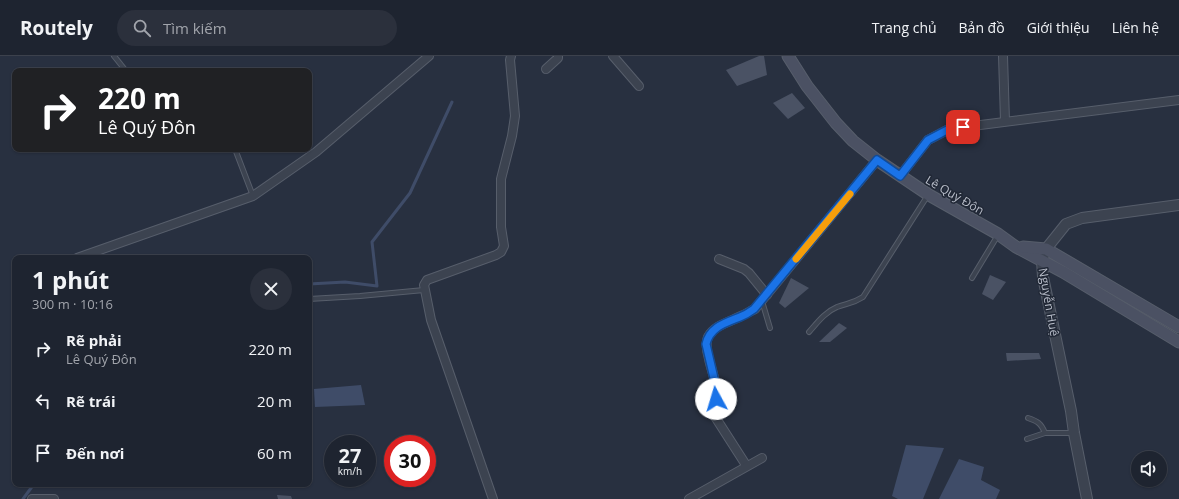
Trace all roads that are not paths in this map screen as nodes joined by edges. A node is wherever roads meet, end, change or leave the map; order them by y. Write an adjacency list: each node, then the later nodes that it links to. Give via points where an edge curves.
1 (114, 56): 8 (lane)
2 (429, 56): 17 (street, via 316,152)
3 (511, 56): 24 (street, via 515,116 501,179 501,227 504,246 496,255 427,280)
4 (558, 56): 9 (street)
5 (613, 56): 10 (street)
6 (788, 56): 14 (main road, Lê Quý Đôn, via 807,86 836,123)
7 (1003, 56): 12 (street)
8 (124, 68)
9 (546, 69)
10 (639, 86)
11 (1179, 100): 12 (street)
12 (1005, 121): 15 (street, via 949,129 928,140)
13 (236, 152): 17 (lane)
14 (877, 160): 15 (main road, Lê Quý Đôn); 26 (street)
15 (900, 176): 16 (main road, Lê Quý Đôn)
16 (929, 195): 19 (main road, Lê Quý Đôn); 29 (lane, via 863,297 854,303 827,312)
17 (253, 196): 21 (street)
18 (1179, 205): 20 (street, via 1082,218 1066,224)
19 (998, 234): 20 (main road, Lê Quý Đôn, via 1016,247); 23 (lane)
20 (1044, 254): 27 (main road, Lê Quý Đôn); 30 (main road, Lê Quý Đôn); 33 (street, Nguyễn Huệ, via 1043,277)
21 (86, 255)
22 (719, 260): 26 (street, via 749,273)
23 (972, 278)
24 (424, 290): 25 (lane); 39 (street, via 431,320)
25 (312, 298)
26 (764, 298): 28 (lane); 36 (street, via 754,309 714,330 706,344 717,391 712,412)
27 (1179, 327)
28 (770, 328)
29 (809, 332)
30 (1179, 342)
31 (1028, 418): 32 (lane, via 1042,425)
32 (1045, 432): 33 (lane); 34 (lane)
33 (1074, 433): 41 (street, Nguyễn Huệ)
34 (1027, 439)
35 (762, 458): 36 (street)
36 (746, 465): 40 (street)
37 (32, 499): 38 (street)
38 (54, 499)
39 (493, 499)
40 (689, 499)
41 (1087, 499)

